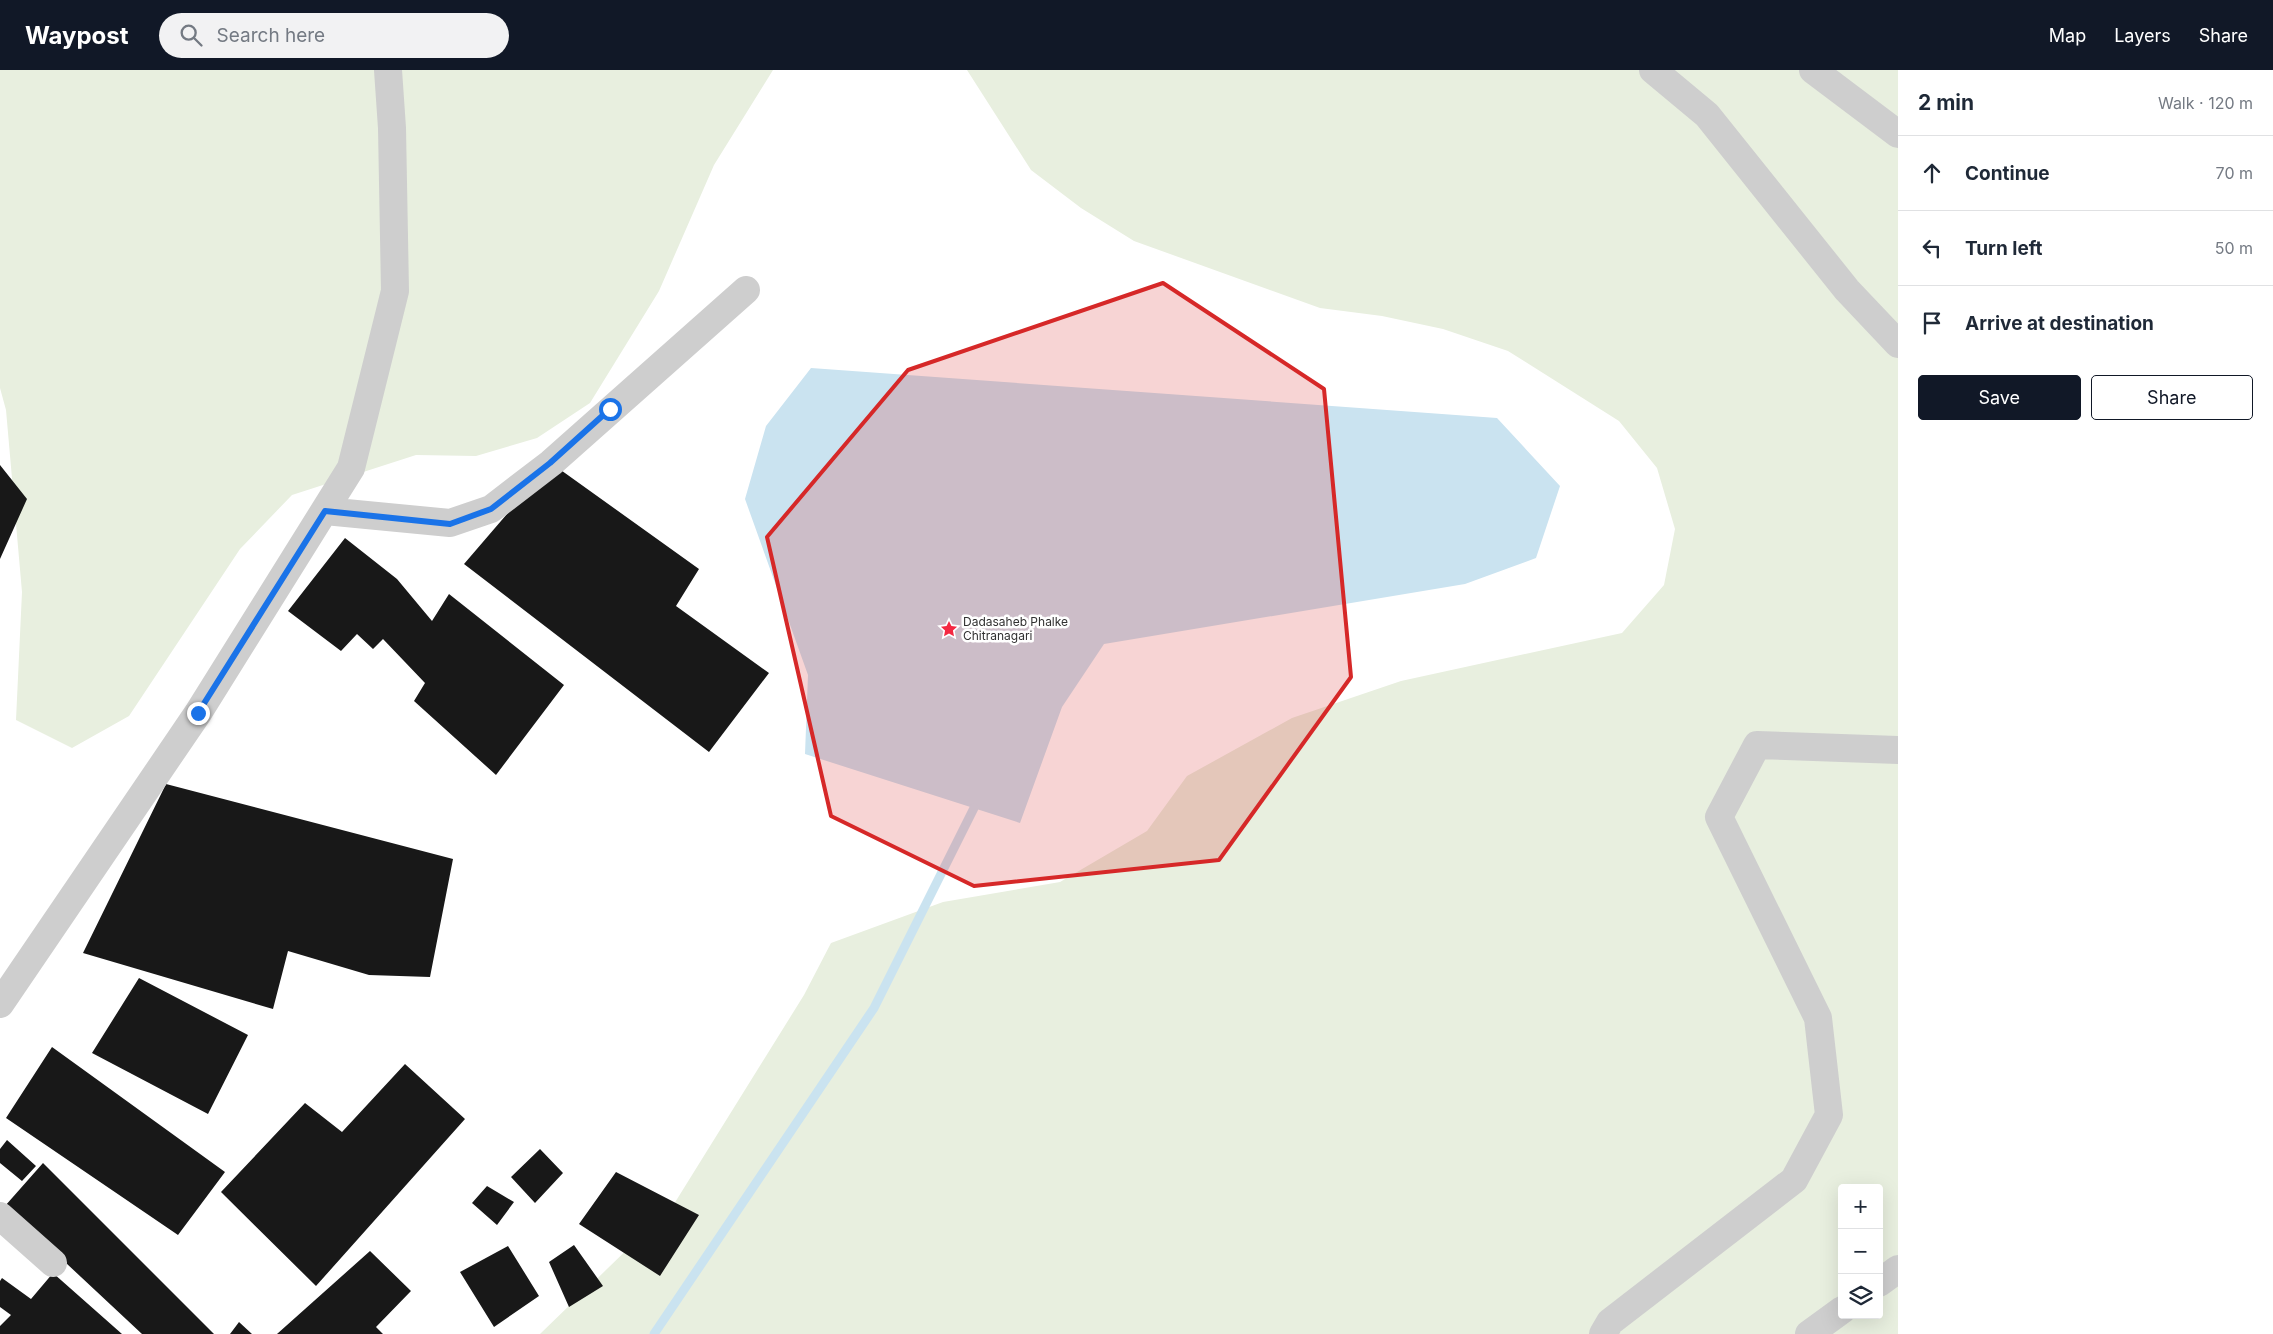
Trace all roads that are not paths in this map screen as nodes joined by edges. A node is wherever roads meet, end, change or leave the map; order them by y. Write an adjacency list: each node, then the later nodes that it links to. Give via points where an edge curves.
1 (388, 70): 7 (street, via 395,291 351,468)
2 (1653, 70): 6 (street, via 1707,115 1847,290)
3 (1813, 70): 4 (street)
4 (1898, 134)
5 (746, 290): 7 (street, via 550,463 491,509 450,524)
6 (1898, 344)
7 (325, 511): 9 (street, via 198,713)
8 (1898, 750): 15 (street, via 1758,745 1719,817 1818,1018 1828,1115 1794,1180 1610,1322)
9 (0, 1004)
10 (0, 1216): 11 (street)
11 (53, 1263)
12 (1898, 1269): 13 (street)
13 (1883, 1280)
14 (1838, 1313): 16 (street)
15 (1603, 1334)
16 (1809, 1334)

